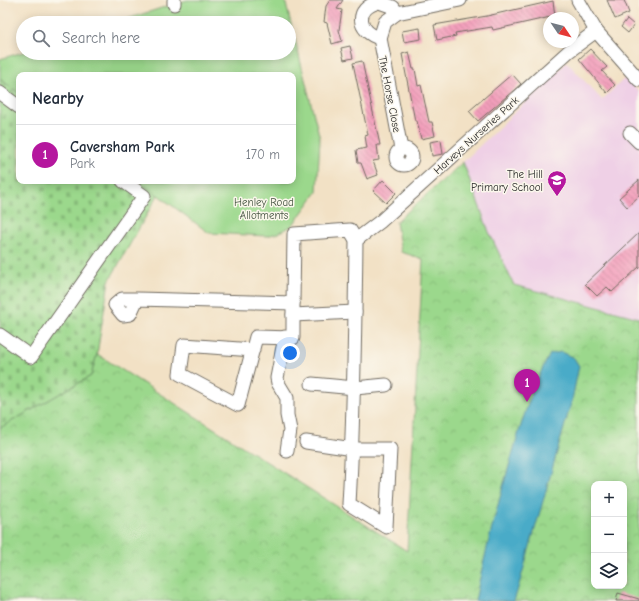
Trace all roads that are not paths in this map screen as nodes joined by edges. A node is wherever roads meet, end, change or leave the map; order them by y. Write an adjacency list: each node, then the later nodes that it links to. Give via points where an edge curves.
1 (460, 0): 3 (street)
2 (578, 0): 4 (street)
3 (397, 13): 5 (street, via 385,22); 5 (street, via 393,7 379,2 366,8 361,23 368,33)
4 (596, 31): 6 (street); 11 (street, Harveys Nurseries Park, via 568,50 381,221)
5 (380, 38): 9 (street, The Horse Close)
6 (639, 80)
7 (0, 93): 8 (street)
8 (16, 105)
9 (401, 149)
10 (127, 184): 15 (street, via 144,196 31,356)
11 (356, 240): 13 (street, via 350,230 294,234); 14 (street)
12 (137, 299): 13 (street)
13 (293, 309): 14 (street); 16 (street, via 292,338)
14 (355, 312): 20 (street)
15 (0, 335)
16 (285, 337): 17 (street, via 256,337); 23 (street, via 277,378 287,398 290,430)
17 (253, 350): 17 (street, via 238,406 180,374 184,344)
18 (312, 384): 20 (street)
19 (386, 385): 20 (street)
20 (355, 388): 22 (street)
21 (306, 442): 22 (street)
22 (352, 449): 22 (street, via 390,448 386,527 349,504)
23 (287, 451)

